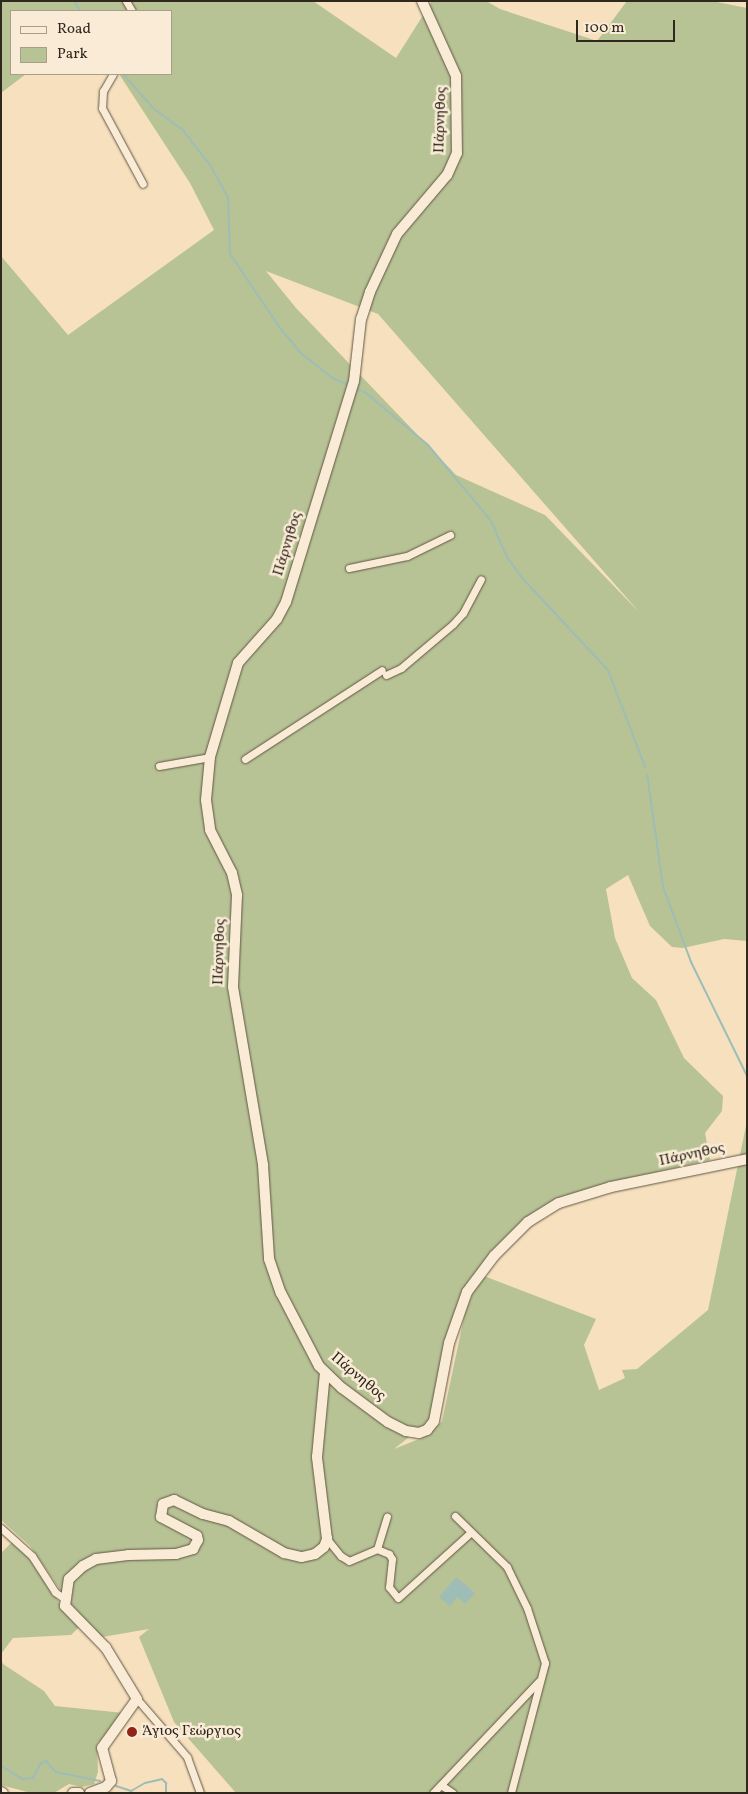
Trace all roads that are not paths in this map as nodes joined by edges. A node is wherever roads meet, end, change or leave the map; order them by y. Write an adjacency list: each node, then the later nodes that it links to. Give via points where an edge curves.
1 (422, 1): 7 (main road, Πάρνηθος, via 456,76 459,108 457,153 446,175 405,221 390,245 365,305 354,381 286,602 278,619 238,663)
2 (112, 75): 3 (street, via 103,91 104,116)
3 (143, 184)
4 (450, 535): 5 (street, via 407,556)
5 (349, 568)
6 (480, 579): 8 (street, via 463,613 401,668 384,672)
7 (210, 756): 9 (street); 11 (main road, Πάρνηθος, via 206,800 210,830 232,873 237,895 233,986 263,1165 266,1249 281,1293)
8 (245, 759)
9 (159, 766)
10 (747, 1159): 11 (main road, Πάρνηθος, via 611,1187 559,1203 528,1222 494,1256 467,1292 449,1343 435,1418 424,1431 410,1433 392,1424)
11 (325, 1373): 16 (main road, via 317,1458)
12 (386, 1516): 17 (street)
13 (455, 1516): 15 (street)
14 (1, 1528): 18 (street, via 32,1556 54,1592)
15 (471, 1532): 17 (street, via 398,1598 389,1587 392,1556); 19 (street, via 507,1568 527,1608 544,1663)
16 (327, 1539): 17 (street, via 349,1561); 18 (main road, via 324,1547 315,1554 302,1557 264,1543 229,1521 203,1514 174,1500 164,1504 161,1517 193,1533 197,1543 176,1554 128,1555 96,1560 83,1566 69,1579)
17 (377, 1548)
18 (65, 1599): 20 (main road, via 66,1608 106,1648)
19 (540, 1679): 21 (street); 28 (street)
20 (137, 1699): 24 (main road, via 102,1748 112,1781); 25 (street, via 187,1756)
21 (441, 1785): 26 (street); 27 (street)
22 (73, 1793): 23 (main road)
23 (79, 1793)
24 (90, 1793)
25 (200, 1793)
26 (433, 1793)
27 (453, 1793)
28 (511, 1793)

